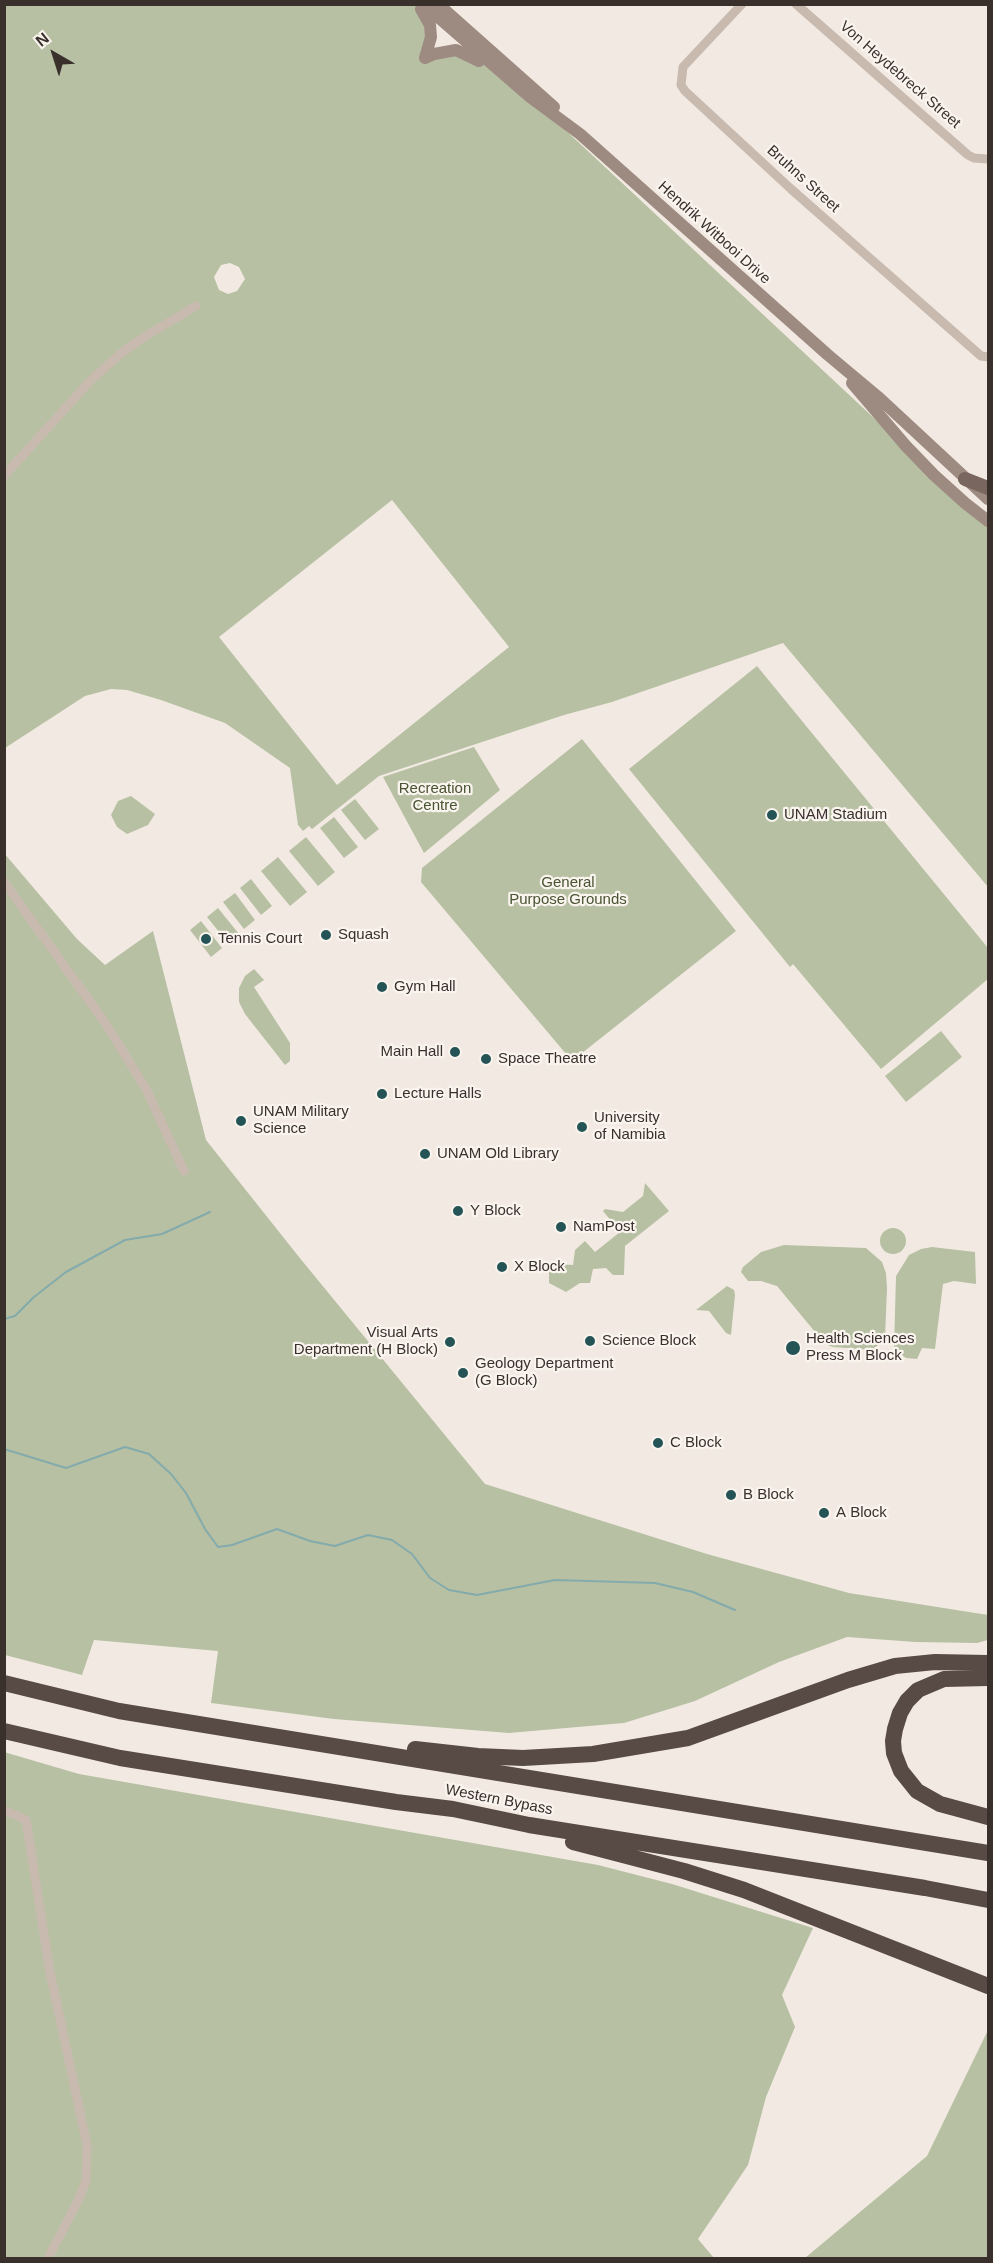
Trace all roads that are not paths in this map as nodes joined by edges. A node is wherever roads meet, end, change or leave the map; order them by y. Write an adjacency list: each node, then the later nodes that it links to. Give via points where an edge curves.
1 (416, 4): 6 (main road, via 430,26 425,58 456,50 474,57)
2 (423, 4): 6 (main road, Hendrik Witbooi Drive)
3 (438, 4): 7 (main road, Hendrik Witbooi Drive)
4 (742, 4): 11 (street, Bruhns Street, via 683,67 681,85 685,91 981,356)
5 (796, 4): 8 (street, Von Heydebreck Street, via 968,155)
6 (530, 98): 7 (main road, Hendrik Witbooi Drive)
7 (580, 134): 10 (main road, Hendrik Witbooi Drive)
8 (988, 159)
9 (196, 306): 12 (street, via 120,354 90,381)
10 (828, 355): 13 (main road, Hendrik Witbooi Drive); 16 (main road, Hendrik Witbooi Drive, via 913,453)
11 (988, 357)
12 (4, 476)
13 (965, 479): 14 (main road); 15 (main road, Hendrik Witbooi Drive)
14 (988, 488)
15 (988, 499)
16 (988, 521)
17 (4, 882): 18 (street, via 106,1024 146,1089)
18 (184, 1171)
19 (988, 1663): 22 (highway, via 895,1666 688,1738 574,1756 478,1756)
20 (988, 1678): 26 (highway, via 944,1679 918,1690 900,1713 893,1741 896,1761 916,1791 940,1804)
21 (4, 1683): 22 (highway, Western Bypass, via 84,1704)
22 (184, 1722): 27 (highway, Western Bypass)
23 (4, 1731): 24 (highway, Western Bypass, via 120,1758)
24 (453, 1809): 28 (highway, Western Bypass, via 529,1825); 29 (highway, via 734,1887)
25 (4, 1810): 30 (street, via 26,1820 50,1972 87,2145 86,2181)
26 (988, 1817)
27 (988, 1853)
28 (988, 1900)
29 (988, 1986)
30 (48, 2259)

